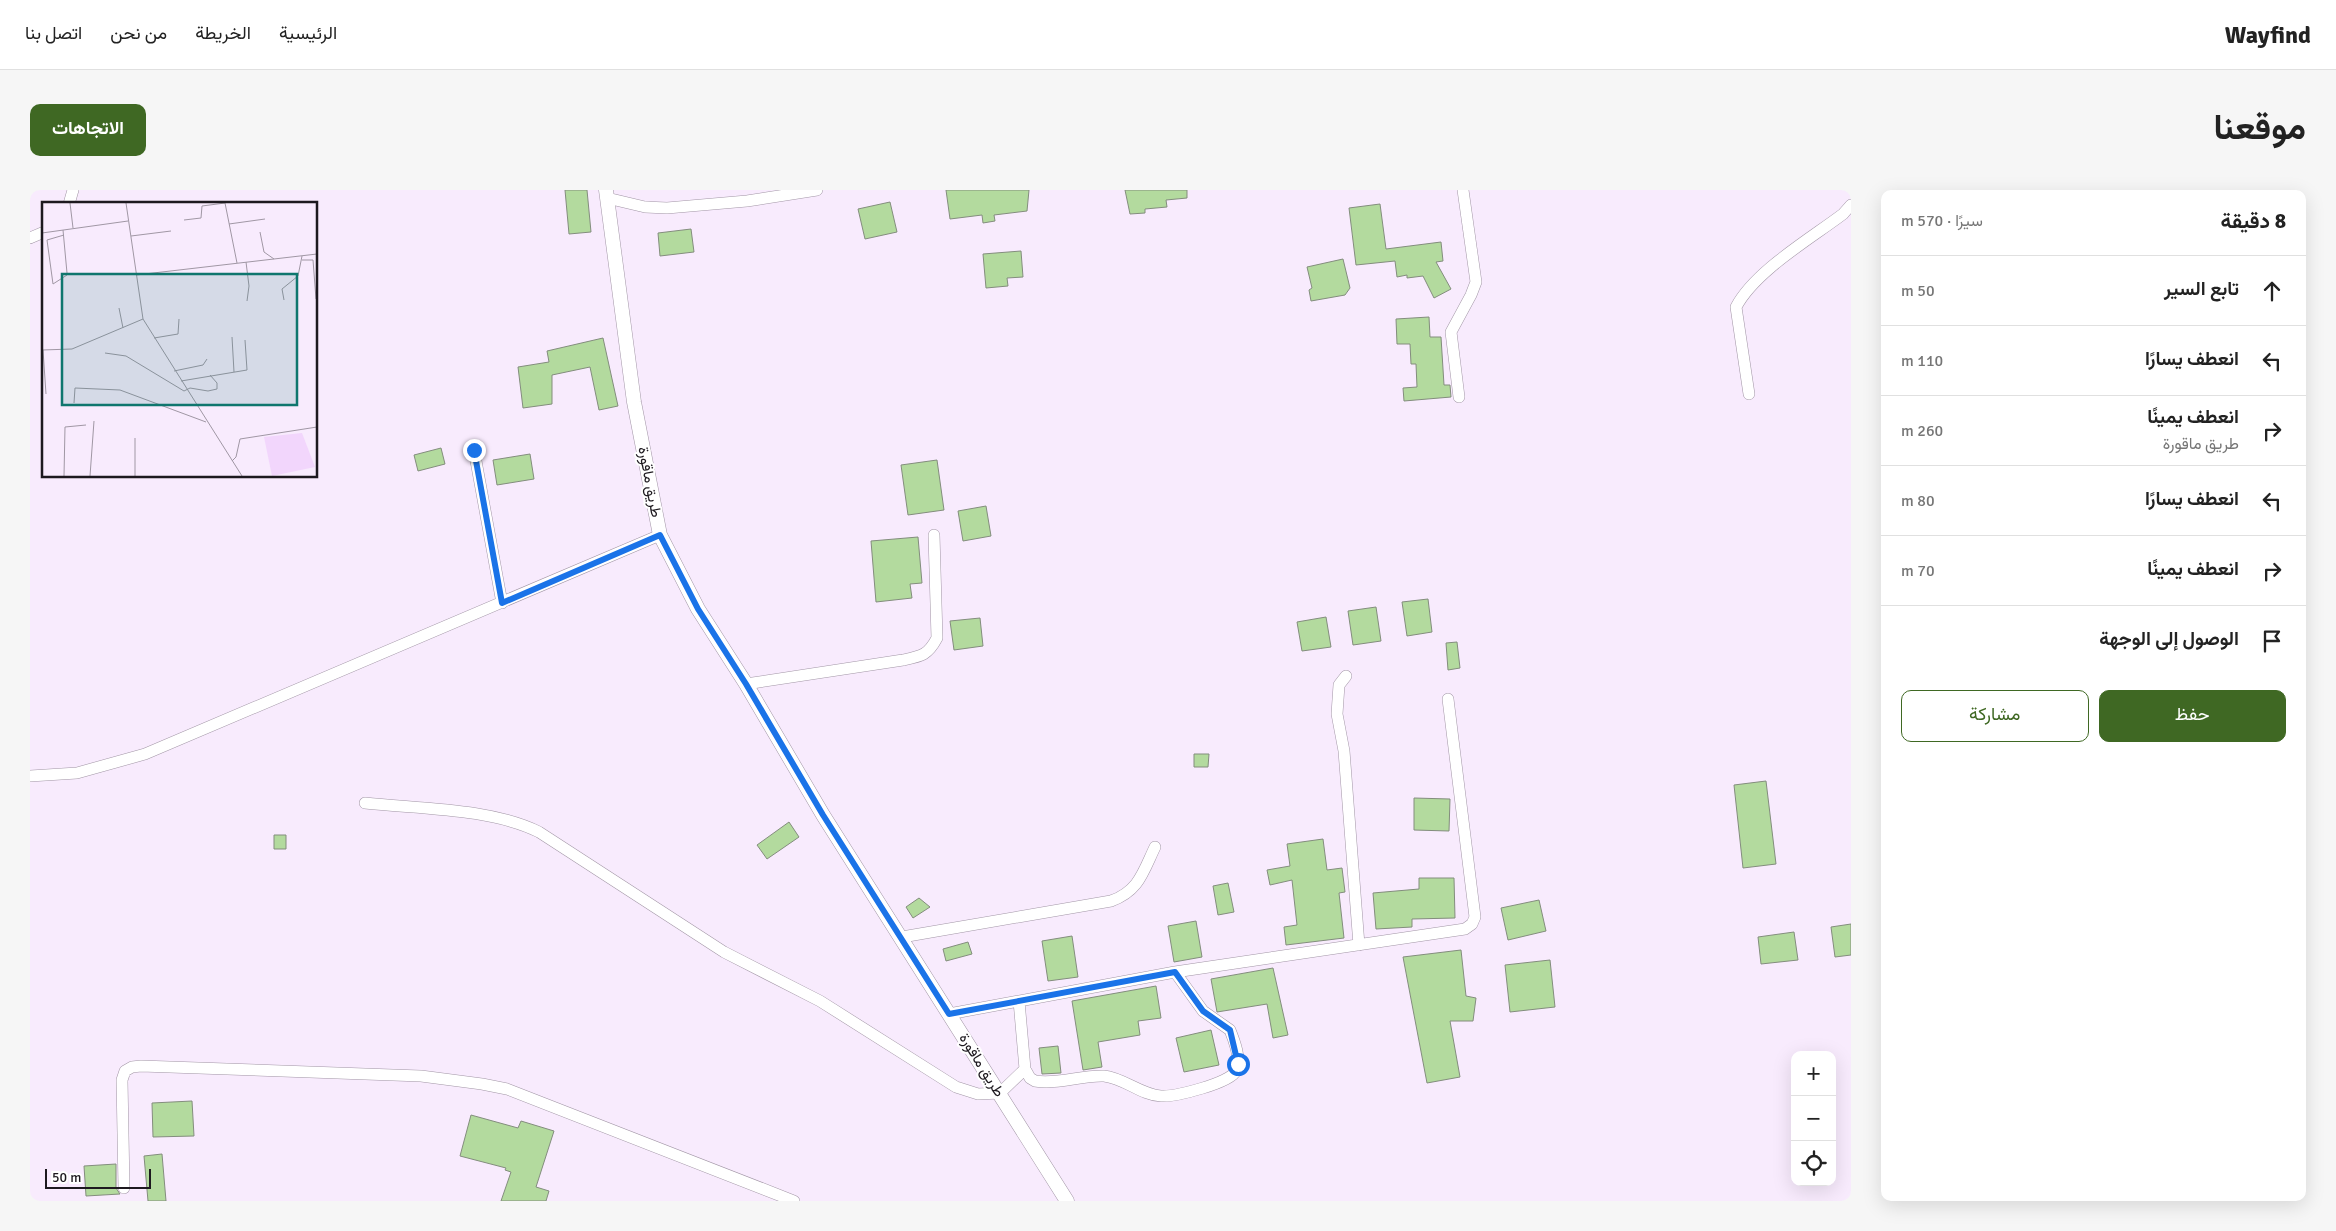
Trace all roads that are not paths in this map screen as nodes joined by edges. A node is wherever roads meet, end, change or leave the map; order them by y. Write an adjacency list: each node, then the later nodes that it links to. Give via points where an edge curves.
1 (817, 190): 3 (street, via 747,201 667,208 646,207)
2 (1464, 190): 8 (street, via 1476,282 1450,332)
3 (607, 194): 10 (street, طريق ماقورة, via 634,402)
4 (1851, 205): 7 (street, via 1762,275 1736,307)
5 (42, 233): 6 (street)
6 (30, 238)
7 (1749, 394)
8 (1459, 397)
9 (474, 450): 12 (street)
10 (660, 535): 12 (street); 14 (street, طريق ماقورة, via 698,609)
11 (934, 535): 14 (street, via 937,638 930,650 920,657)
12 (502, 603): 16 (street, via 145,754 77,773)
13 (1346, 676): 20 (street, via 1339,685 1338,714 1344,751)
14 (746, 684): 19 (street, طريق ماقورة, via 823,815)
15 (1448, 699): 20 (street, via 1475,917 1465,929)
16 (30, 776)
17 (365, 803): 25 (street, via 498,817 524,824 724,952 820,1001 956,1087 978,1094)
18 (1155, 847): 19 (street, via 1138,883 1126,896 1112,901)
19 (902, 937): 23 (street, طريق ماقورة)
20 (1359, 945): 21 (street)
21 (1175, 972): 22 (street); 24 (street, via 1203,1011 1230,1030 1238,1064 1230,1078 1187,1093 1163,1096 1107,1076 1035,1081)
22 (1019, 1001): 23 (street); 24 (street)
23 (949, 1014): 25 (street, طريق ماقورة)
24 (1025, 1069): 25 (street)
25 (1000, 1093): 28 (street, طريق ماقورة)
26 (124, 1188): 27 (street, via 122,1080 125,1071 140,1066 422,1076 507,1089)
27 (794, 1201)
28 (1067, 1201)

